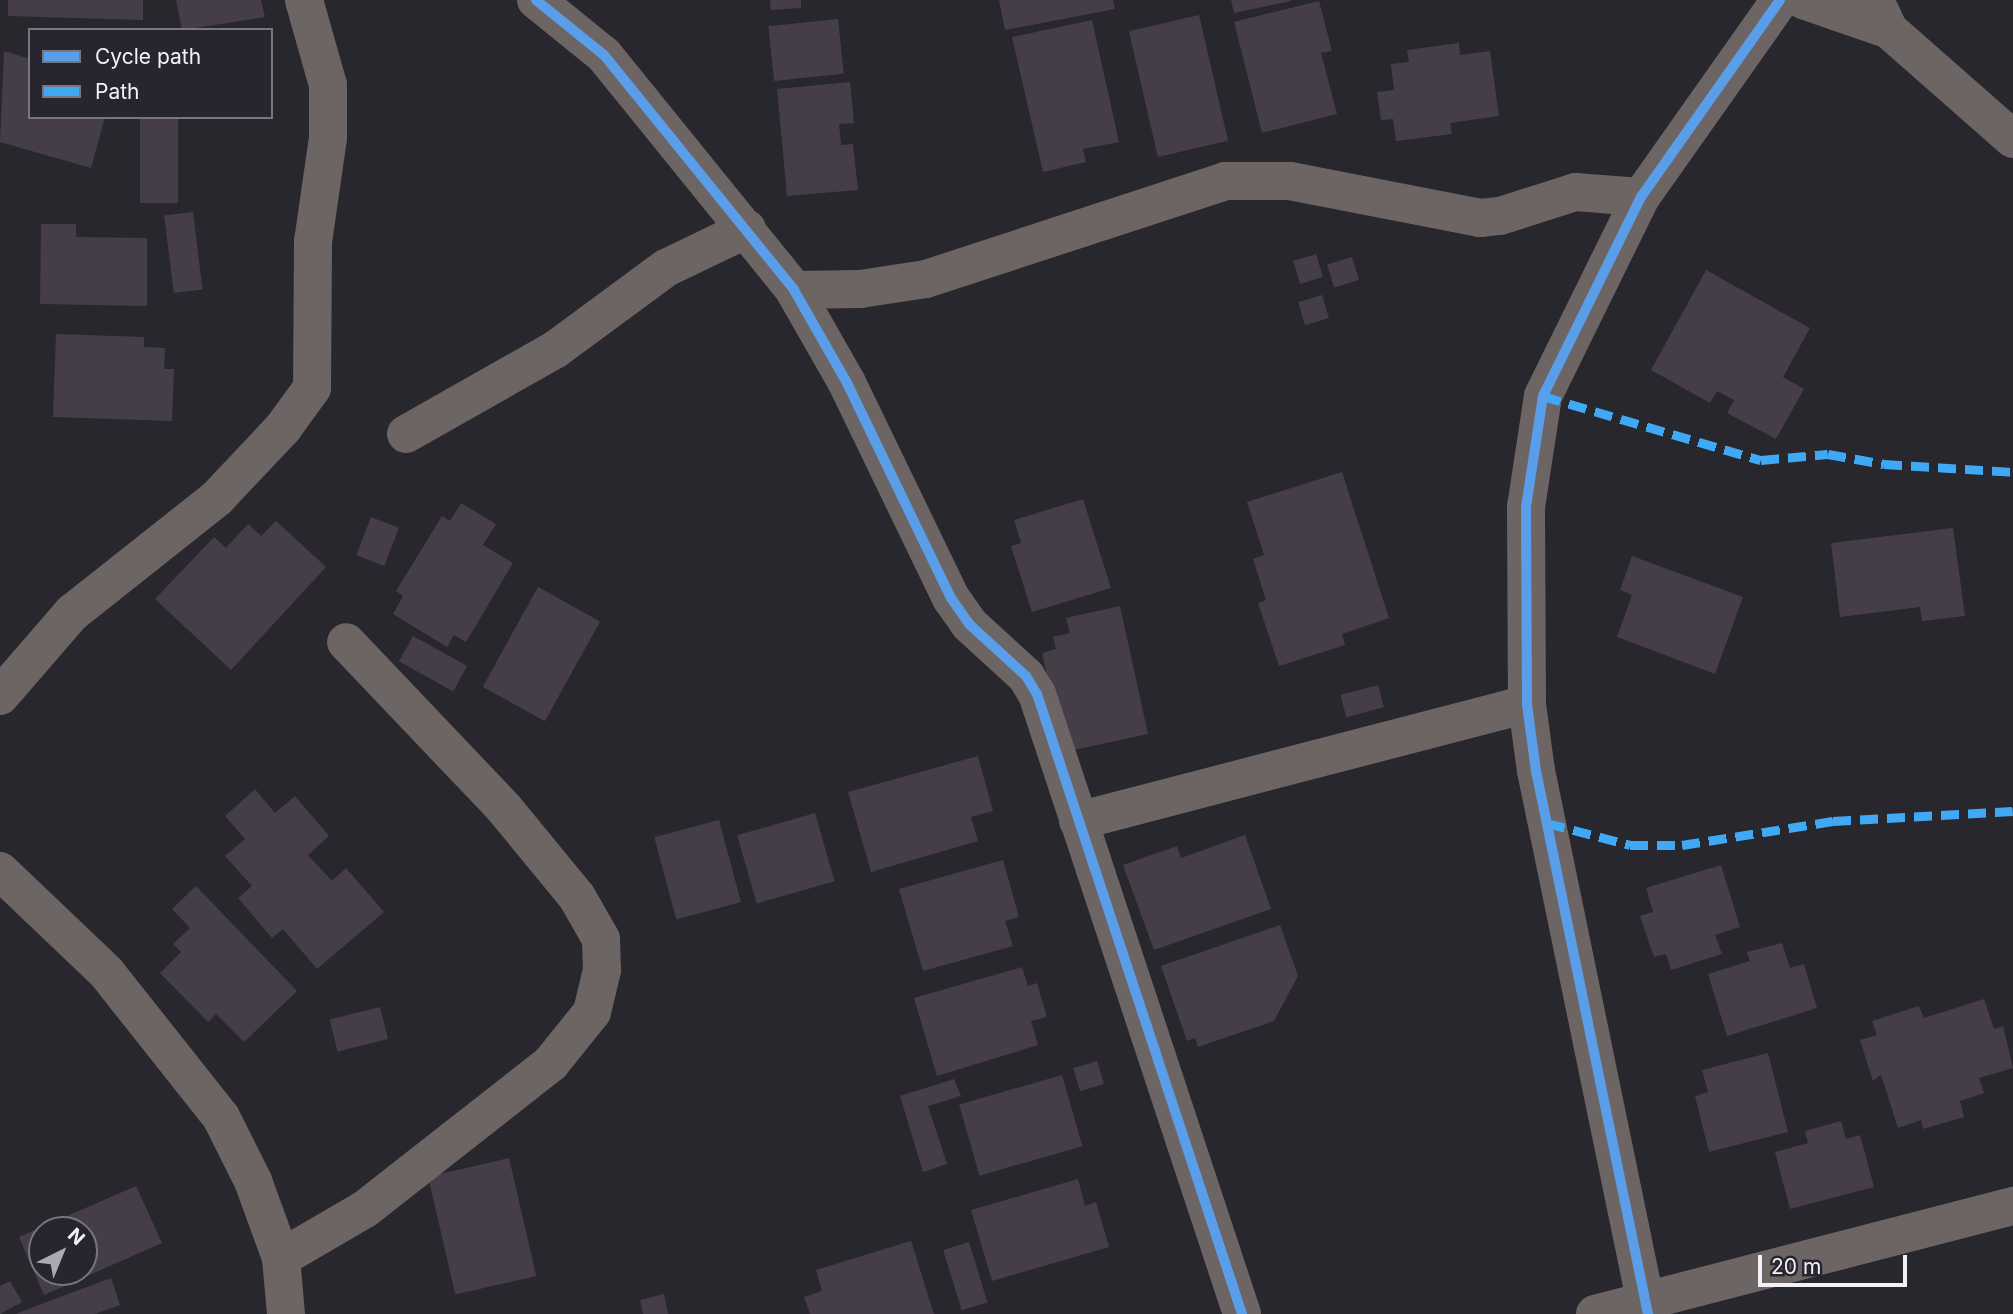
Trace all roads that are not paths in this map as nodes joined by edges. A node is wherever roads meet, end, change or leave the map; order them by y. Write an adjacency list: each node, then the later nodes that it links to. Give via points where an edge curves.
1 (304, 0): 12 (street, via 328,85 328,138 313,242 312,388 264,449 217,498 72,613)
2 (536, 0): 8 (street, via 604,55)
3 (1780, 0): 7 (street)
4 (1803, 0): 5 (street)
5 (1882, 15): 6 (street)
6 (2013, 139)
7 (1641, 197): 9 (street, via 1575,192 1480,218 1290,181 1226,181 926,279 860,289); 13 (street, via 1544,396 1526,507)
8 (747, 229): 9 (street); 10 (street, via 666,268 556,349)
9 (794, 290): 14 (street, via 846,383 951,598 969,624 1026,676 1037,694)
10 (406, 434)
11 (345, 642): 17 (street, via 504,808 577,897 601,939 602,970 592,1012 551,1063 365,1209)
12 (0, 696)
13 (1527, 704): 14 (street); 18 (street, via 1536,771)
14 (1078, 821): 20 (street)
15 (0, 871): 17 (street, via 106,972 221,1117 253,1181)
16 (2013, 1206): 18 (street)
17 (281, 1258): 19 (street)
18 (1646, 1307): 21 (street)
19 (286, 1314)
20 (1242, 1314)
21 (1595, 1314)

